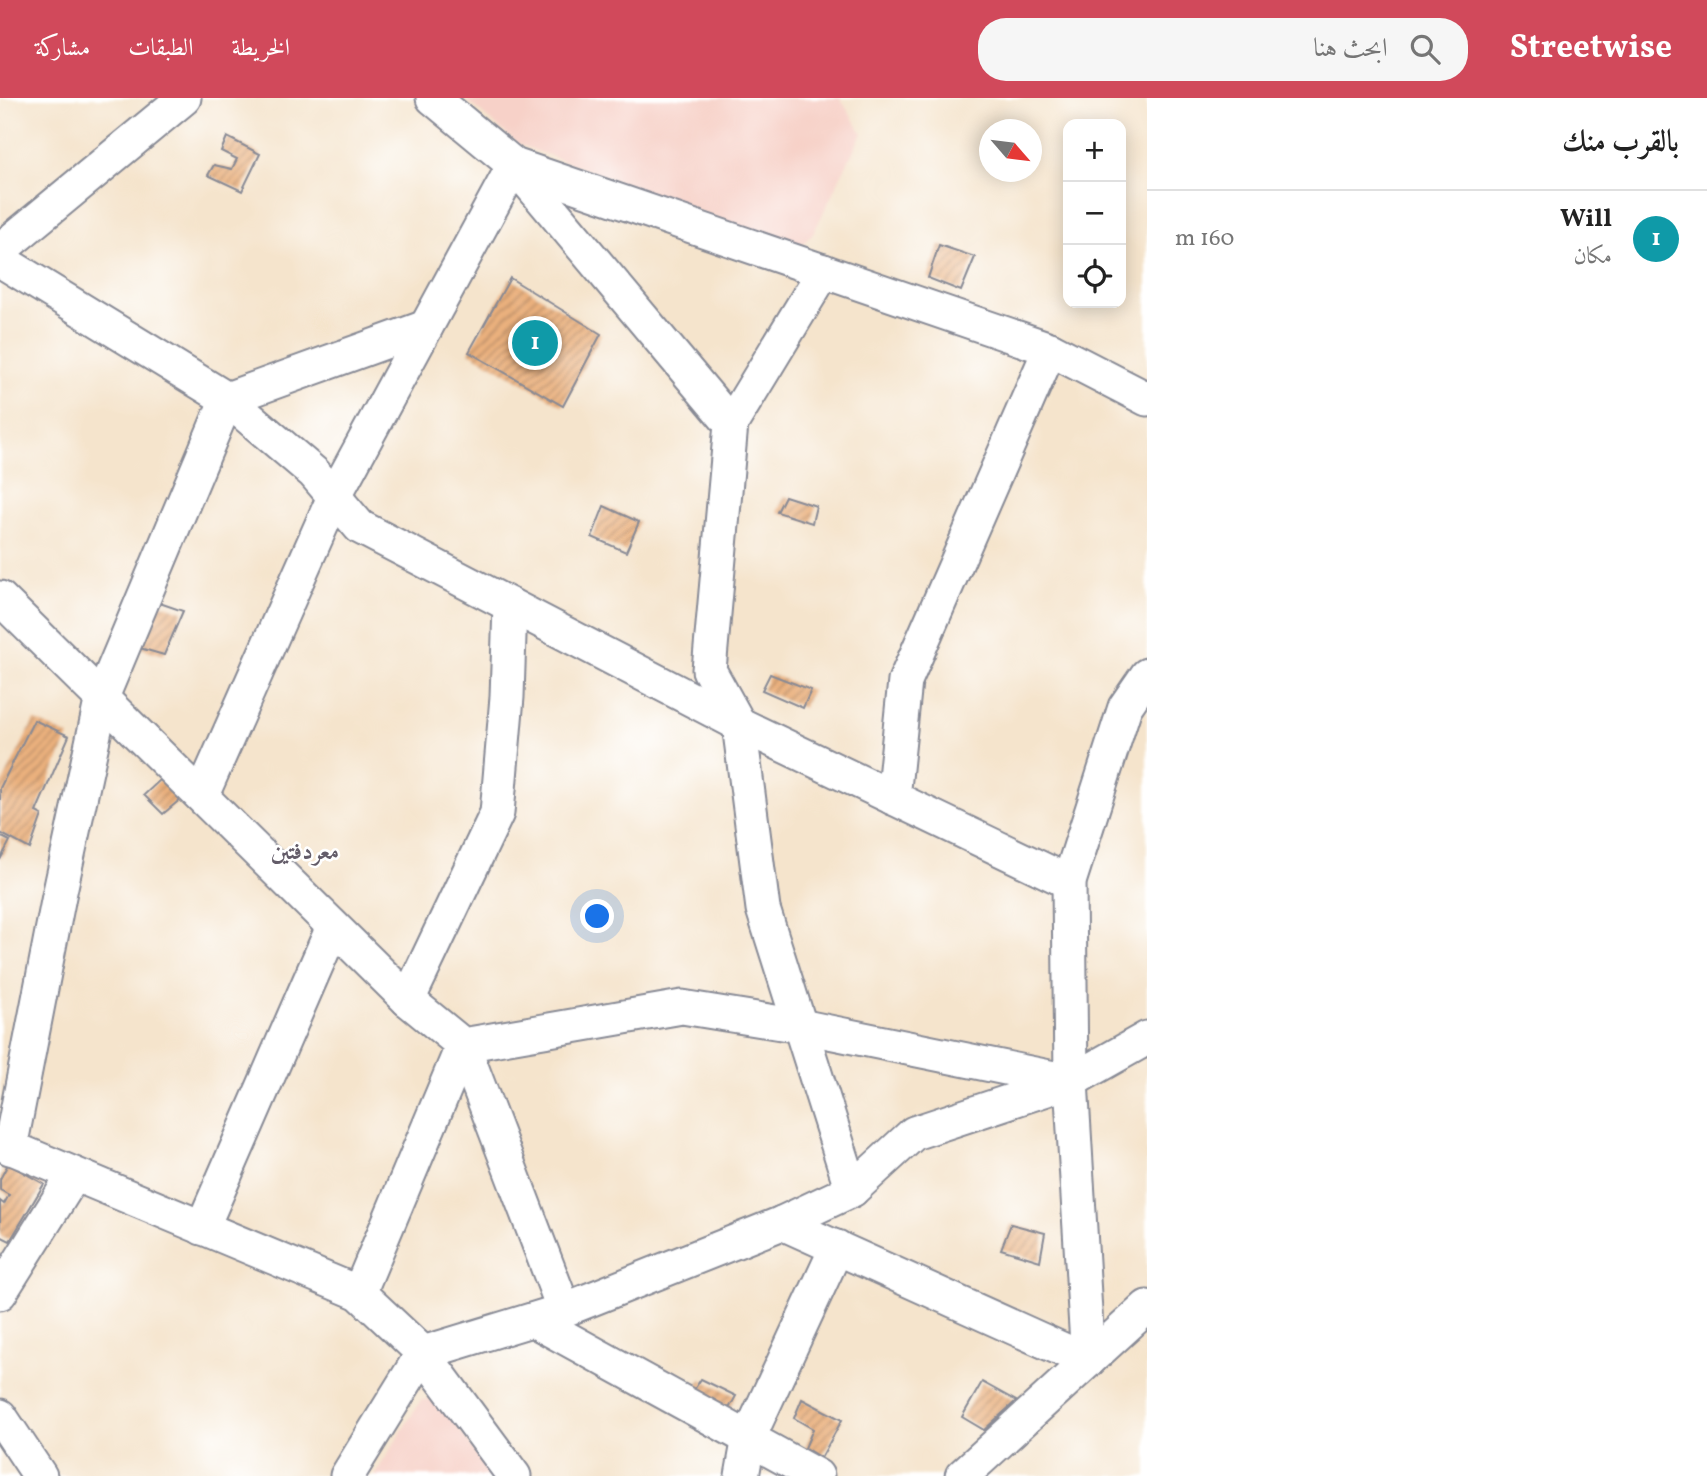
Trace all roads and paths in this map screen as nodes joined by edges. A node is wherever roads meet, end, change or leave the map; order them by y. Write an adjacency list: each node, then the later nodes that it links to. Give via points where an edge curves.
1 (184, 98): 4 (street)
2 (433, 98): 3 (street)
3 (514, 164): 6 (street); 7 (street); 11 (street)
4 (0, 250)
5 (0, 260): 9 (street)
6 (824, 271): 8 (street); 11 (street)
7 (426, 327): 9 (street); 12 (street)
8 (1050, 349): 10 (street); 19 (street, via 905,681)
9 (227, 399): 12 (street, via 314,473); 16 (street)
10 (1147, 399)
11 (731, 424): 17 (street, via 709,670)
12 (334, 497): 14 (street, via 360,527); 18 (street)
13 (0, 598): 16 (street)
14 (510, 605): 17 (street); 22 (street, via 497,813)
15 (1147, 675): 20 (street, via 1125,707)
16 (102, 697): 18 (street); 27 (street)
17 (739, 724): 19 (street); 23 (street, via 763,909)
18 (202, 795): 21 (street)
19 (893, 798): 20 (street)
20 (1069, 882): 26 (street)
21 (333, 927): 22 (street); 31 (street)
22 (408, 1000): 25 (street)
23 (800, 1026): 25 (street, via 682,1007); 26 (street); 29 (street)
24 (1145, 1036): 26 (street)
25 (463, 1045): 34 (street); 36 (street)
26 (1072, 1082): 29 (street, via 915,1133); 39 (street)
27 (5, 1146): 28 (street)
28 (74, 1175): 31 (street); 33 (street)
29 (852, 1190): 30 (street)
30 (782, 1223): 32 (street); 36 (street)
31 (202, 1228): 34 (street)
32 (836, 1247): 39 (street); 41 (street)
33 (0, 1293)
34 (359, 1293): 38 (street)
35 (1147, 1307): 39 (street)
36 (564, 1310): 37 (street)
37 (533, 1320): 38 (street); 41 (street)
38 (423, 1353): 43 (street); 44 (street)
39 (1088, 1361): 47 (street)
40 (0, 1416): 42 (street)
41 (749, 1437): 45 (street); 46 (street)
42 (40, 1476)
43 (347, 1476)
44 (514, 1476)
45 (742, 1476)
46 (817, 1476)
47 (962, 1476)

